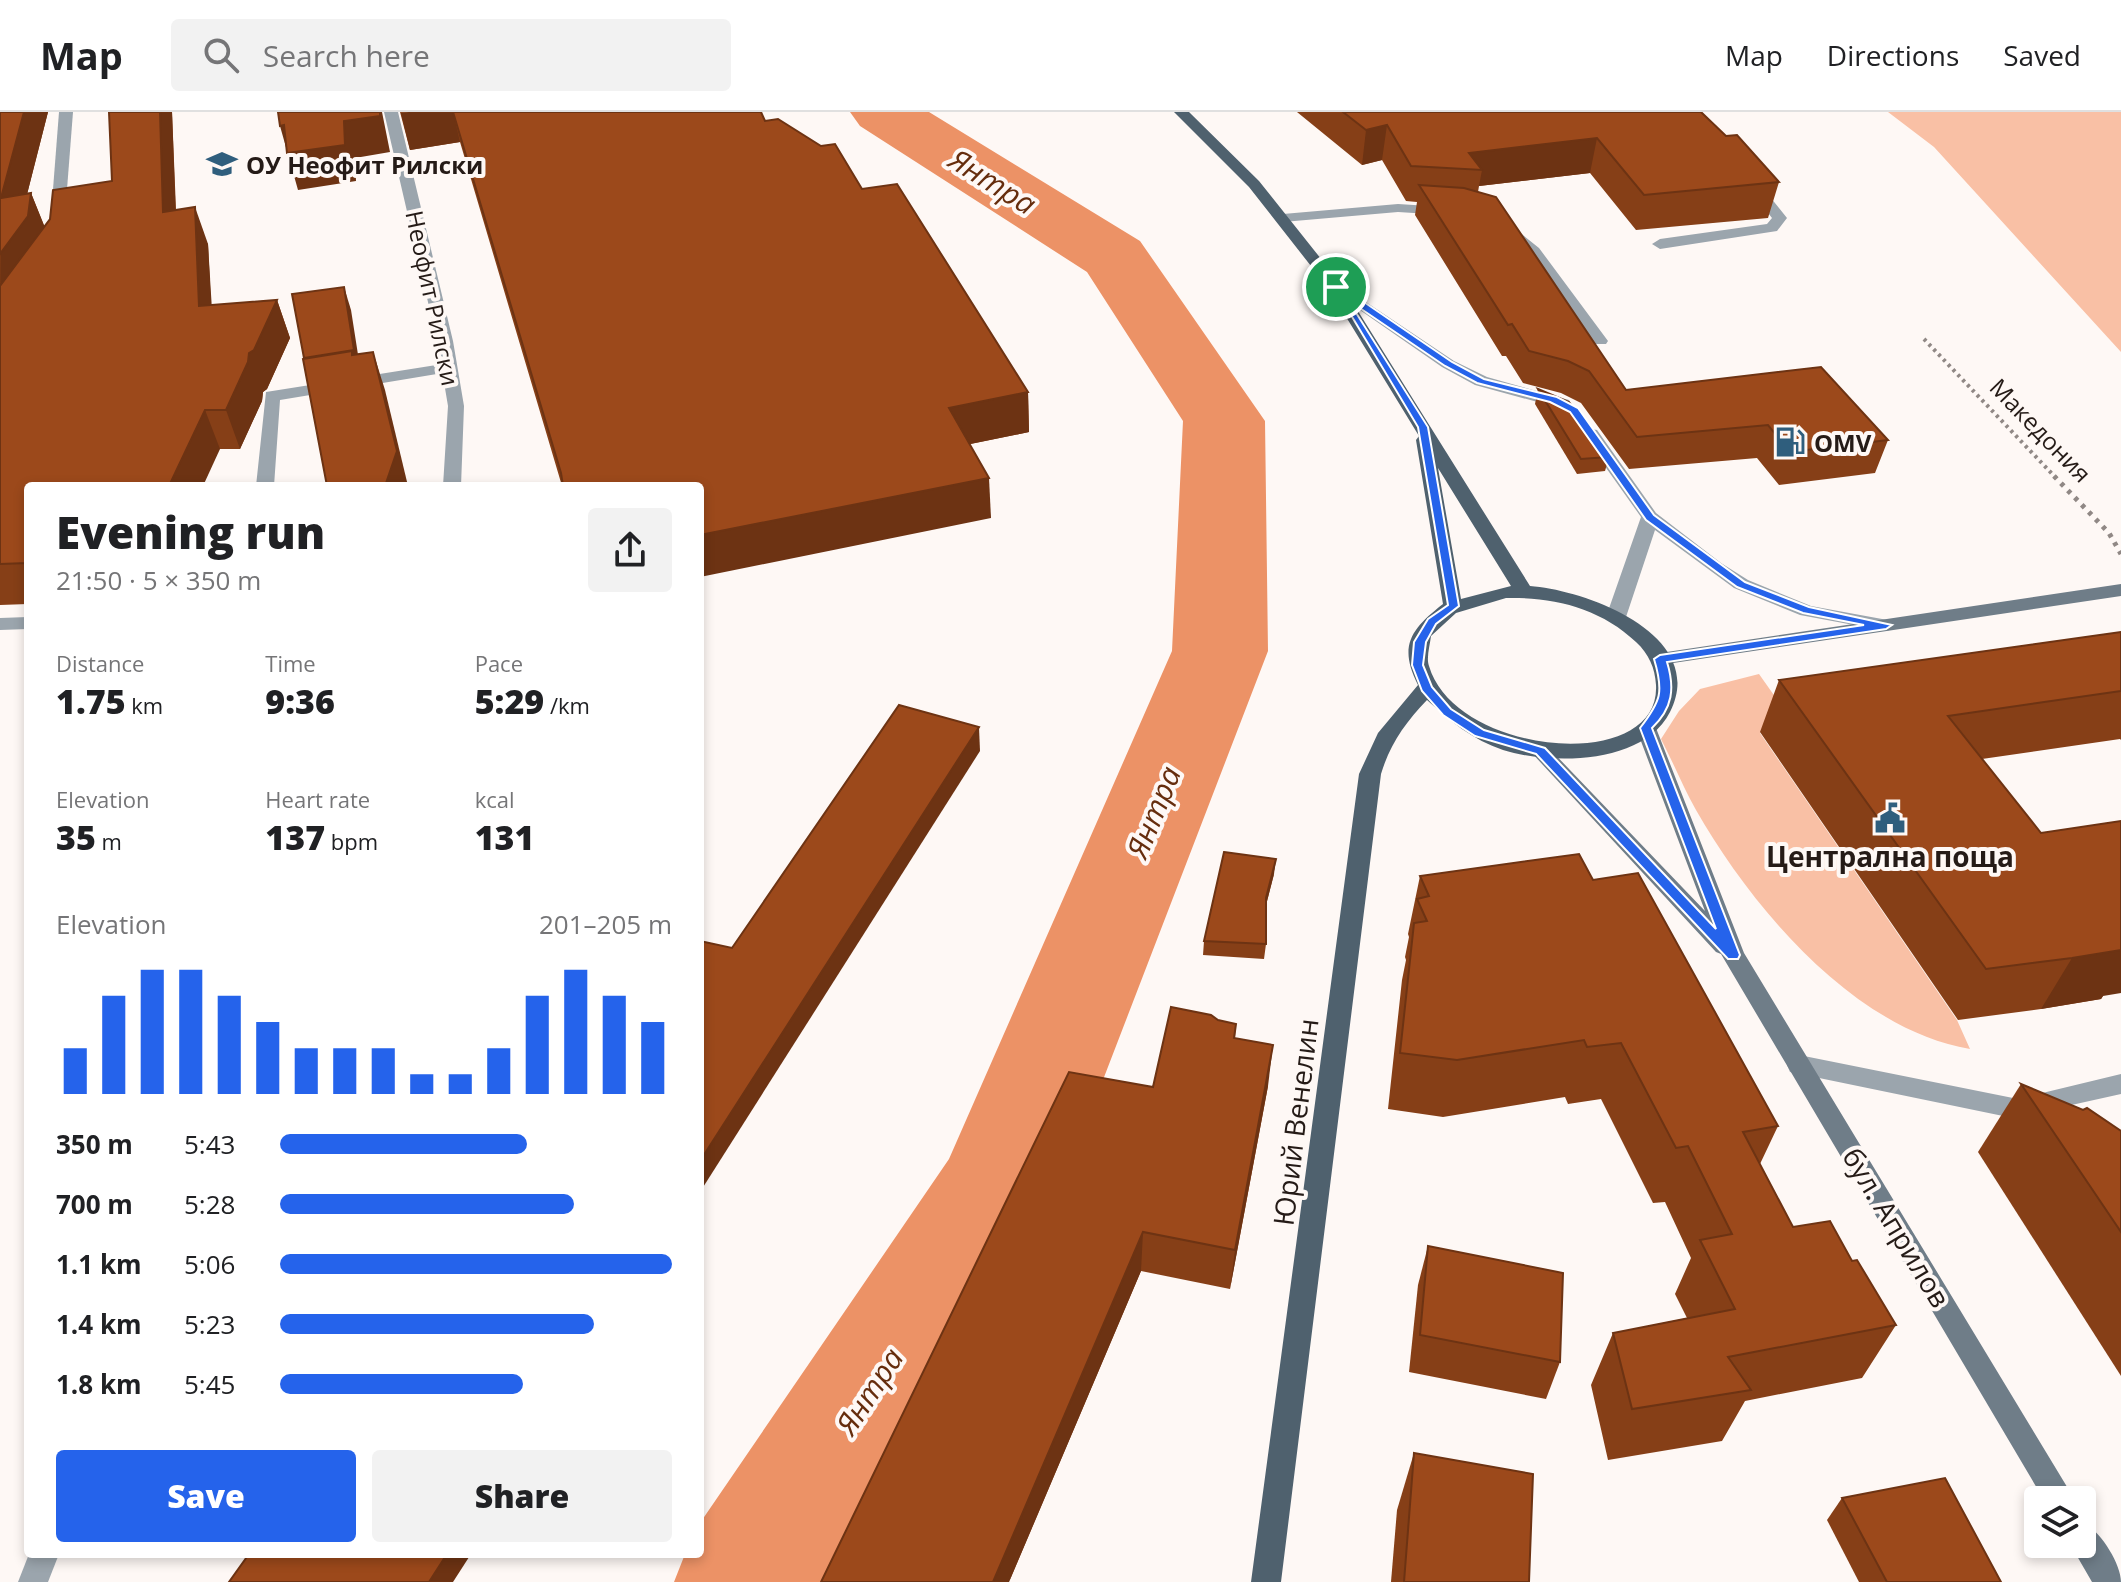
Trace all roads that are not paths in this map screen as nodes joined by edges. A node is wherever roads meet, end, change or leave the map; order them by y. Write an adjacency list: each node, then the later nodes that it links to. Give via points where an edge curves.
1 (66, 112): 8 (street)
2 (391, 112): 12 (street, Неофит Рилски)
3 (1181, 112): 6 (main road)
4 (1745, 175): 9 (street, via 1780,218 1772,228)
5 (1460, 212): 6 (street, via 1398,208)
6 (1283, 218): 10 (main road)
7 (1490, 220): 11 (street, via 1504,223 1534,251)
8 (56, 238)
9 (1660, 244)
10 (1336, 287): 13 (main road); 16 (street, via 1448,364 1481,381 1554,400 1578,416)
11 (1600, 341)
12 (449, 368): 14 (street, via 272,396); 15 (street, Неофит Рилски, via 456,406)
13 (1423, 427): 18 (main road); 19 (main road)
14 (265, 482)
15 (452, 482)
16 (1650, 517): 20 (street); 23 (street, via 1741,584 1807,611)
17 (2121, 590): 23 (main road)
18 (1524, 592): 19 (main road, via 1486,595); 20 (main road, via 1581,601)
19 (1453, 606): 25 (main road, via 1432,622 1420,642 1418,665)
20 (1616, 617): 24 (main road, via 1642,636)
21 (24, 623): 22 (street)
22 (0, 624)
23 (1886, 625): 24 (main road)
24 (1660, 659): 26 (main road, via 1666,695)
25 (1427, 688): 27 (main road, via 1447,712 1479,733); 37 (main road, Юрий Венелин, via 1390,727 1370,774)
26 (1646, 728): 27 (main road, via 1601,748); 28 (main road, бул. Априлов)
27 (1540, 751): 28 (main road, бул. Априлов)
28 (1733, 955): 29 (main road, бул. Априлов)
29 (1799, 1065): 31 (street); 33 (main road, бул. Априлов)
30 (2121, 1084): 31 (street)
31 (2014, 1108): 32 (street)
32 (2050, 1133)
33 (2052, 1486)
34 (42, 1558): 36 (street)
35 (2095, 1558): 38 (main road)
36 (33, 1582)
37 (1266, 1582)
38 (2109, 1582)

